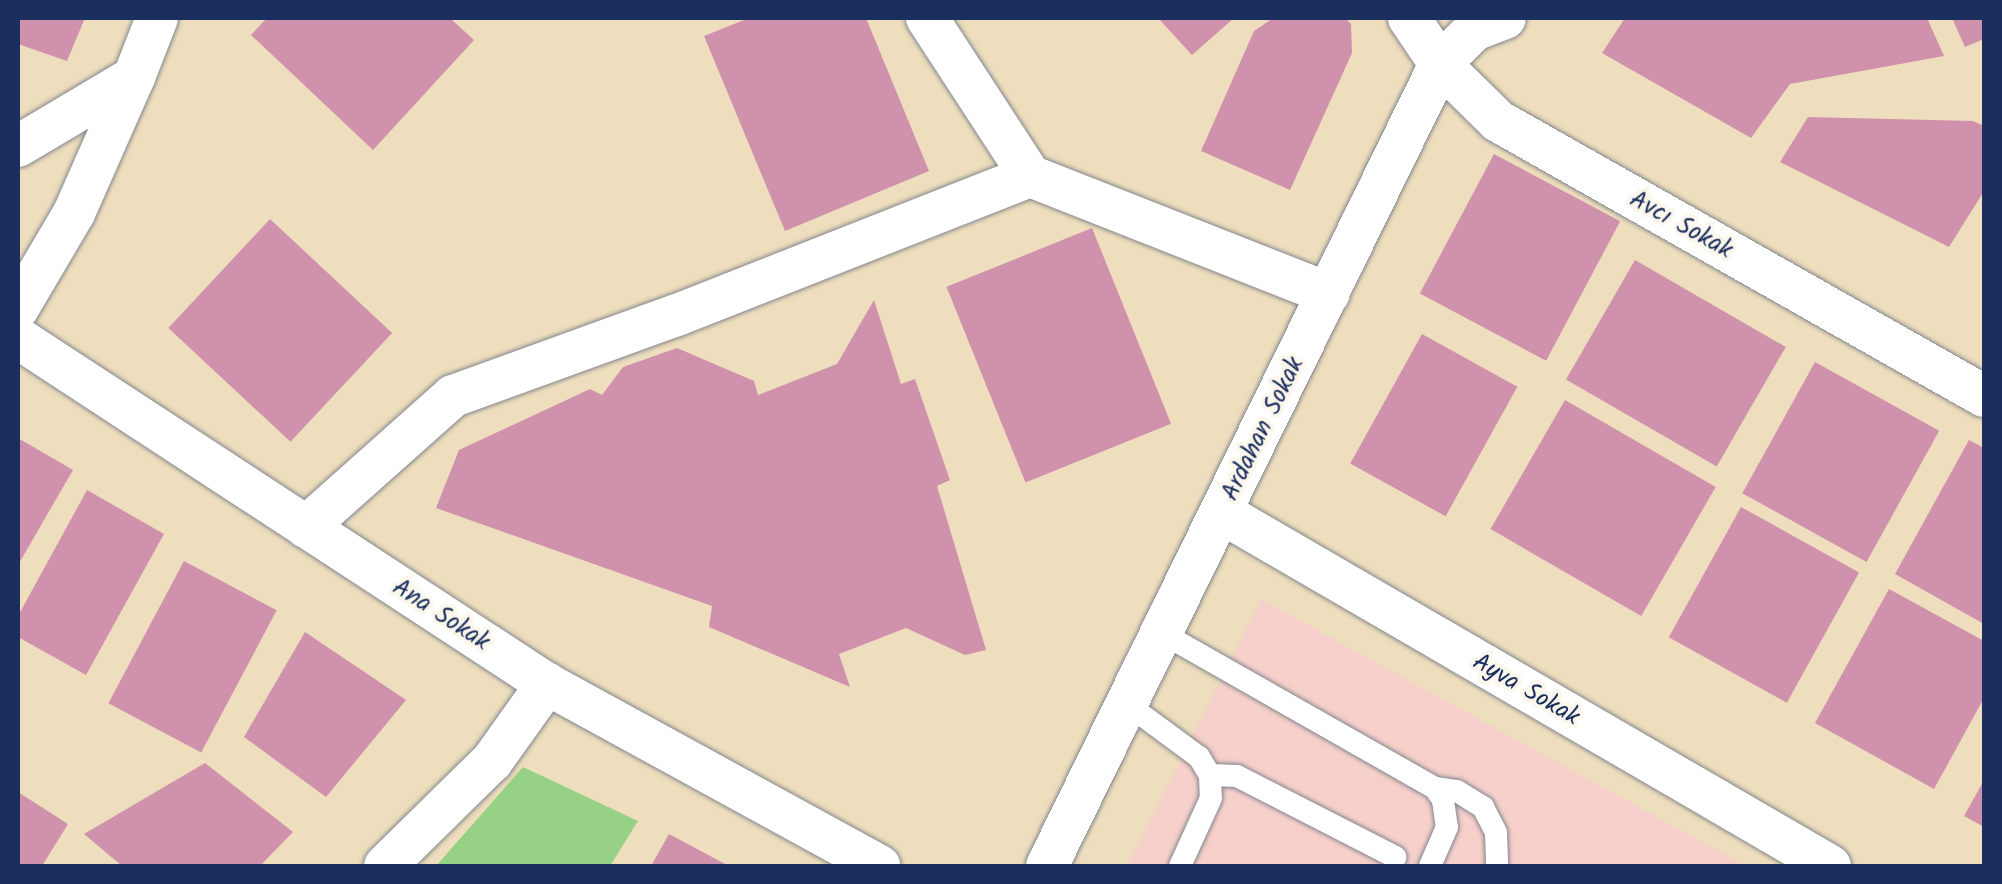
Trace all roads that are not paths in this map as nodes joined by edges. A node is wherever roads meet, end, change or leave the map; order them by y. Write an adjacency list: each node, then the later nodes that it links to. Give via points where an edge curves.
1 (157, 18): 6 (street)
2 (927, 18): 8 (street)
3 (1408, 18): 5 (street, Avcı Sokak)
4 (1505, 18): 5 (street, Ardahan Sokak, via 1474,30)
5 (1440, 64): 9 (street, Ardahan Sokak); 12 (street, Avcı Sokak, via 1498,122)
6 (134, 77): 7 (street); 10 (street, via 74,213)
7 (18, 146)
8 (1030, 176): 9 (street); 14 (street, via 454,396)
9 (1330, 294): 13 (street, Ardahan Sokak)
10 (18, 308)
11 (18, 338): 14 (street, Ana Sokak)
12 (1984, 396)
13 (1222, 513): 15 (street, Ardahan Sokak); 27 (street, Ayva Sokak)
14 (306, 526): 16 (street, Ana Sokak)
15 (1162, 634): 17 (street, Ardahan Sokak); 19 (lane)
16 (547, 684): 21 (street, via 492,761); 22 (street, Ana Sokak)
17 (1127, 704): 18 (lane, via 1199,757); 23 (street, Ardahan Sokak)
18 (1210, 775): 20 (lane, via 1237,776); 24 (lane, via 1211,798)
19 (1434, 788): 25 (lane, via 1448,827); 26 (lane, via 1457,791 1483,807 1496,834)
20 (1395, 857)
21 (385, 866)
22 (879, 866)
23 (1047, 866)
24 (1180, 866)
25 (1430, 866)
26 (1497, 866)
27 (1830, 866)

